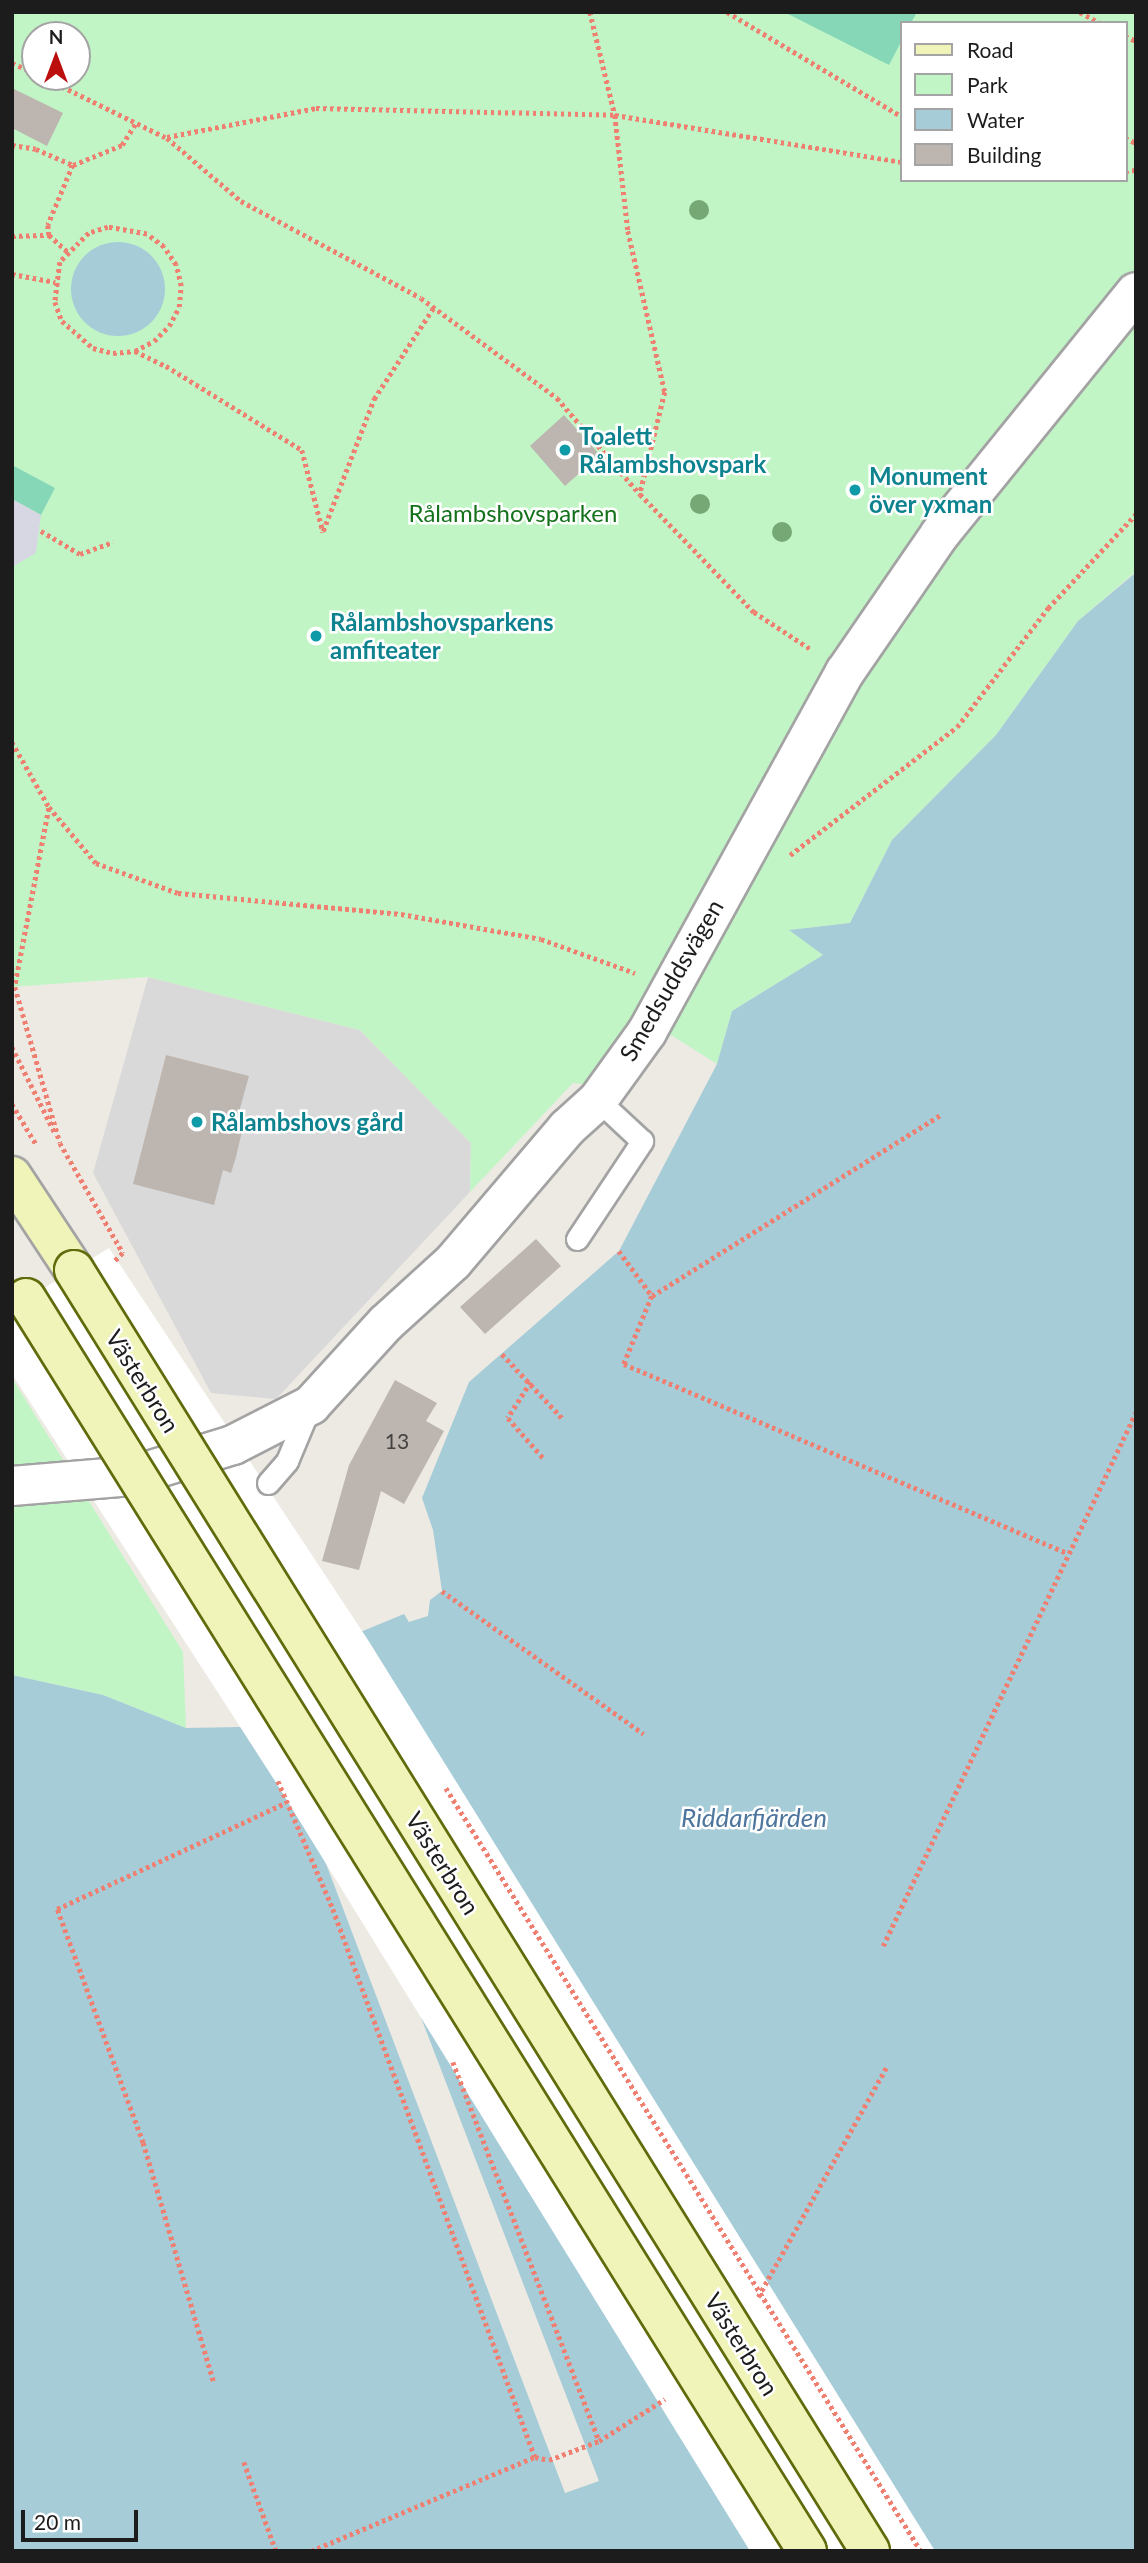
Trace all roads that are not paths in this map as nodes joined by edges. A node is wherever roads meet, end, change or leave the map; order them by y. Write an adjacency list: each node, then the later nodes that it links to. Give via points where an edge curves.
1 (1136, 292): 2 (street, Smedsuddsvägen, via 940,534 845,672 647,1032)
2 (598, 1100): 4 (lane, via 642,1141); 6 (street, Smedsuddsvägen, via 567,1128 453,1262 386,1323)
3 (12, 1176): 10 (main road, Västerbron, bridge, via 89,1271)
4 (577, 1239)
5 (19, 1288): 9 (main road, bridge)
6 (311, 1405): 7 (lane, via 287,1461); 8 (street, Smedsuddsvägen, via 233,1444 132,1476)
7 (268, 1483)
8 (12, 1486)
9 (807, 2551)
10 (870, 2551)

